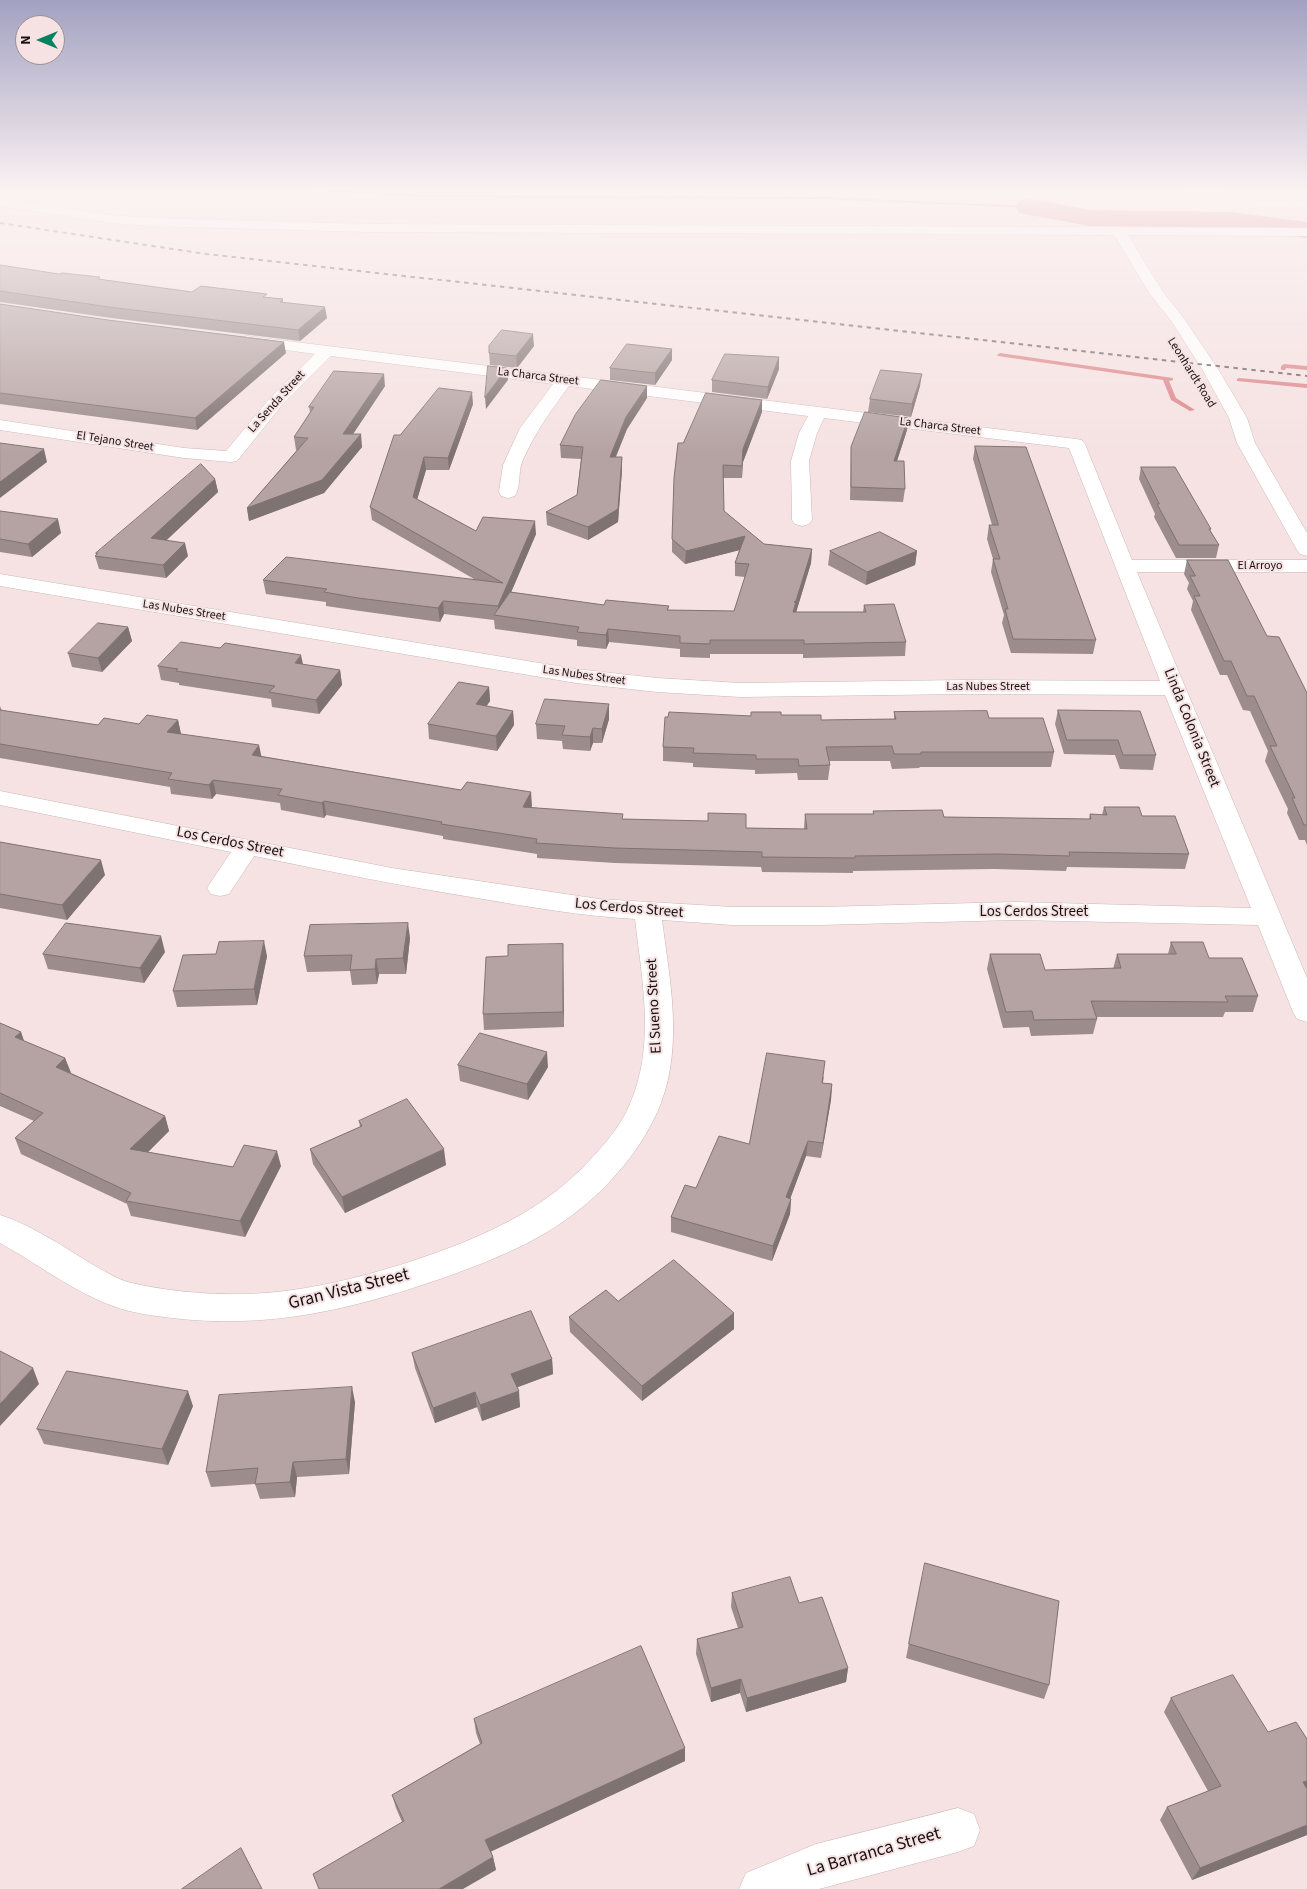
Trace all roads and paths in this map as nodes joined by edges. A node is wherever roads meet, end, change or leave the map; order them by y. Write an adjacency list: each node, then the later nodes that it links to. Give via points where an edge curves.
1 (1147, 277): 2 (street, Leonhardt Road)
2 (1157, 294): 3 (street); 10 (street, Leonhardt Road, via 1210,369 1238,418)
3 (1157, 318)
4 (230, 339): 5 (street, La Charca Street)
5 (328, 351): 6 (street, La Charca Street); 12 (street, La Senda Street, via 300,374 260,418)
6 (564, 380): 7 (street, La Charca Street); 13 (street, via 529,428 512,465)
7 (819, 412): 11 (street, La Charca Street); 14 (street, via 808,433 800,461)
8 (1220, 418): 10 (street, Leonhardt Road)
9 (0, 425): 12 (street, El Tejano Street)
10 (1246, 443): 15 (street, Leonhardt Road)
11 (1076, 444): 16 (street, Linda Colonia Street)
12 (231, 457)
13 (508, 492)
14 (802, 520)
15 (1307, 550)
16 (1124, 566): 17 (street, El Arroyo); 20 (street, Linda Colonia Street)
17 (1307, 566)
18 (8, 581): 19 (street); 20 (street, Las Nubes Street, via 576,676 657,685 740,690)
19 (0, 598)
20 (1176, 688): 25 (street, Linda Colonia Street)
21 (0, 798): 22 (street, Los Cerdos Street)
22 (247, 847): 23 (street); 24 (street, Los Cerdos Street, via 526,898)
23 (220, 888)
24 (648, 912): 25 (street, Los Cerdos Street, via 820,916 1015,911); 28 (street, El Sueno Street, via 660,1035 659,1058 645,1105 633,1128 599,1173 550,1215)
25 (1268, 917): 26 (street, Linda Colonia Street)
26 (1307, 1012)
27 (0, 1228): 28 (street, Gran Vista Street, via 114,1293 167,1303 232,1309 308,1303 374,1287)
28 (473, 1254)
29 (958, 1830): 30 (street, La Barranca Street, via 816,1867)
30 (762, 1889)

